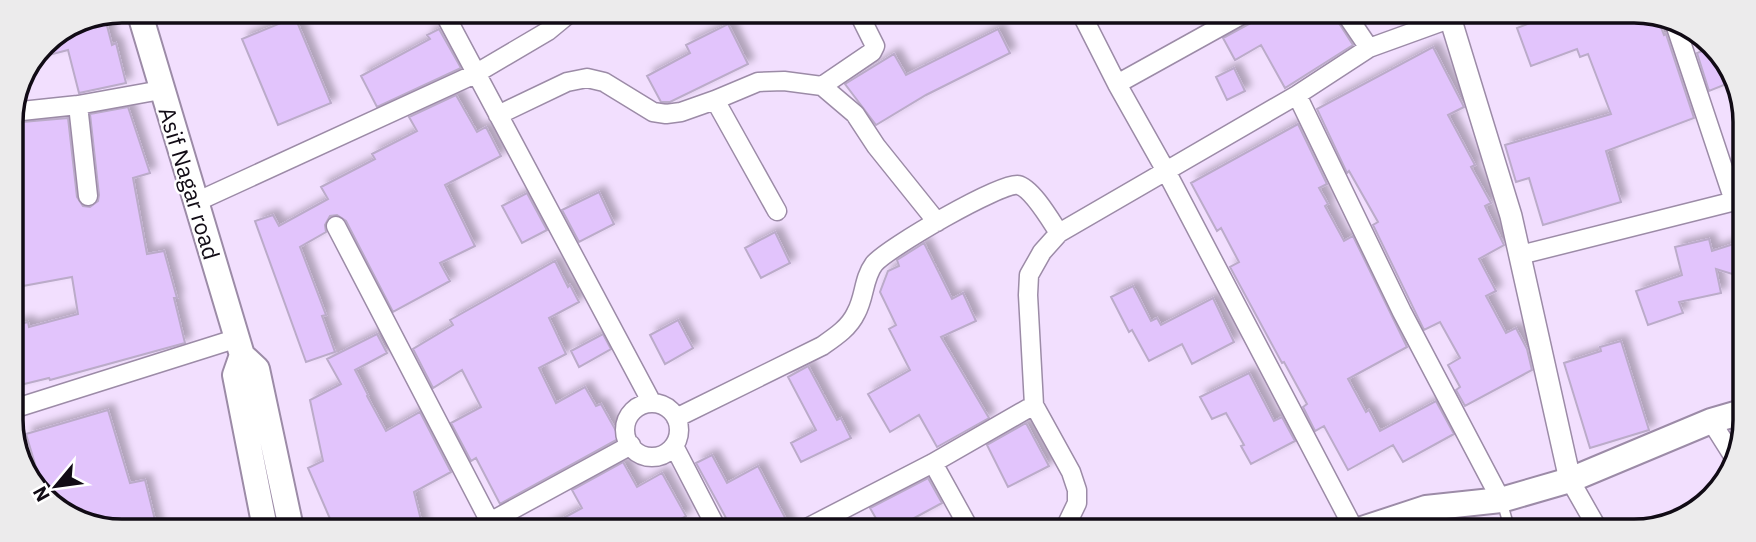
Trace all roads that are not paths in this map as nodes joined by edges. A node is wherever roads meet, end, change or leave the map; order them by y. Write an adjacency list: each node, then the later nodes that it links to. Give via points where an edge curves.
1 (143, 23): 15 (main road, Asif Nagar road)
2 (449, 23): 12 (street)
3 (558, 23): 12 (street)
4 (864, 23): 14 (street, via 875,46 872,52)
5 (1086, 23): 13 (street)
6 (1227, 23): 13 (street)
7 (1352, 23): 11 (street)
8 (1433, 23): 11 (street)
9 (1456, 23): 30 (street)
10 (1678, 33): 22 (street)
11 (1369, 48): 16 (street)
12 (475, 74): 20 (street); 25 (street)
13 (1117, 84): 21 (street)
14 (822, 86): 17 (street, via 784,80 758,82); 27 (street, via 855,114)
15 (161, 90): 18 (street); 25 (main road, Asif Nagar road)
16 (1297, 95): 21 (street); 43 (street, via 1402,312)
17 (715, 100): 20 (street, via 666,114 587,78 567,82); 26 (street)
18 (78, 105): 19 (street); 23 (street)
19 (24, 111)
20 (498, 115): 32 (street)
21 (1166, 171): 29 (street); 53 (street)
22 (1733, 186)
23 (88, 196)
24 (1733, 201): 30 (street)
25 (196, 202): 31 (main road, Asif Nagar road)
26 (777, 211)
27 (937, 222): 29 (street, via 1005,186 1018,185 1030,192); 36 (street, via 877,260 868,273 857,313 843,331 822,346)
28 (336, 226): 47 (street)
29 (1059, 233): 33 (street, via 1029,275)
30 (1520, 255): 42 (street)
31 (240, 346): 34 (street); 45 (main road, Asif Nagar road, via 235,375); 46 (main road, Asif Nagar road, via 257,369)
32 (652, 403): 36 (street, via 666,407); 38 (street, via 638,407 628,418 626,432)
33 (1034, 405): 41 (street); 52 (street, via 1077,490)
34 (23, 406)
35 (1733, 415): 37 (main road)
36 (676, 418): 39 (street, via 679,432)
37 (1711, 421): 40 (street); 42 (main road)
38 (631, 445): 39 (street, via 652,457); 48 (street)
39 (674, 446): 49 (street)
40 (1729, 450)
41 (933, 463): 50 (street); 51 (street)
42 (1570, 480): 43 (main road); 57 (street)
43 (1502, 500): 44 (main road); 56 (lane)
44 (1426, 508): 54 (main road); 55 (street)
45 (263, 519)
46 (289, 519)
47 (481, 519)
48 (495, 519)
49 (712, 519)
50 (824, 519)
51 (964, 519)
52 (1069, 519)
53 (1350, 519)
54 (1393, 519)
55 (1431, 519)
56 (1507, 519)
57 (1592, 519)

